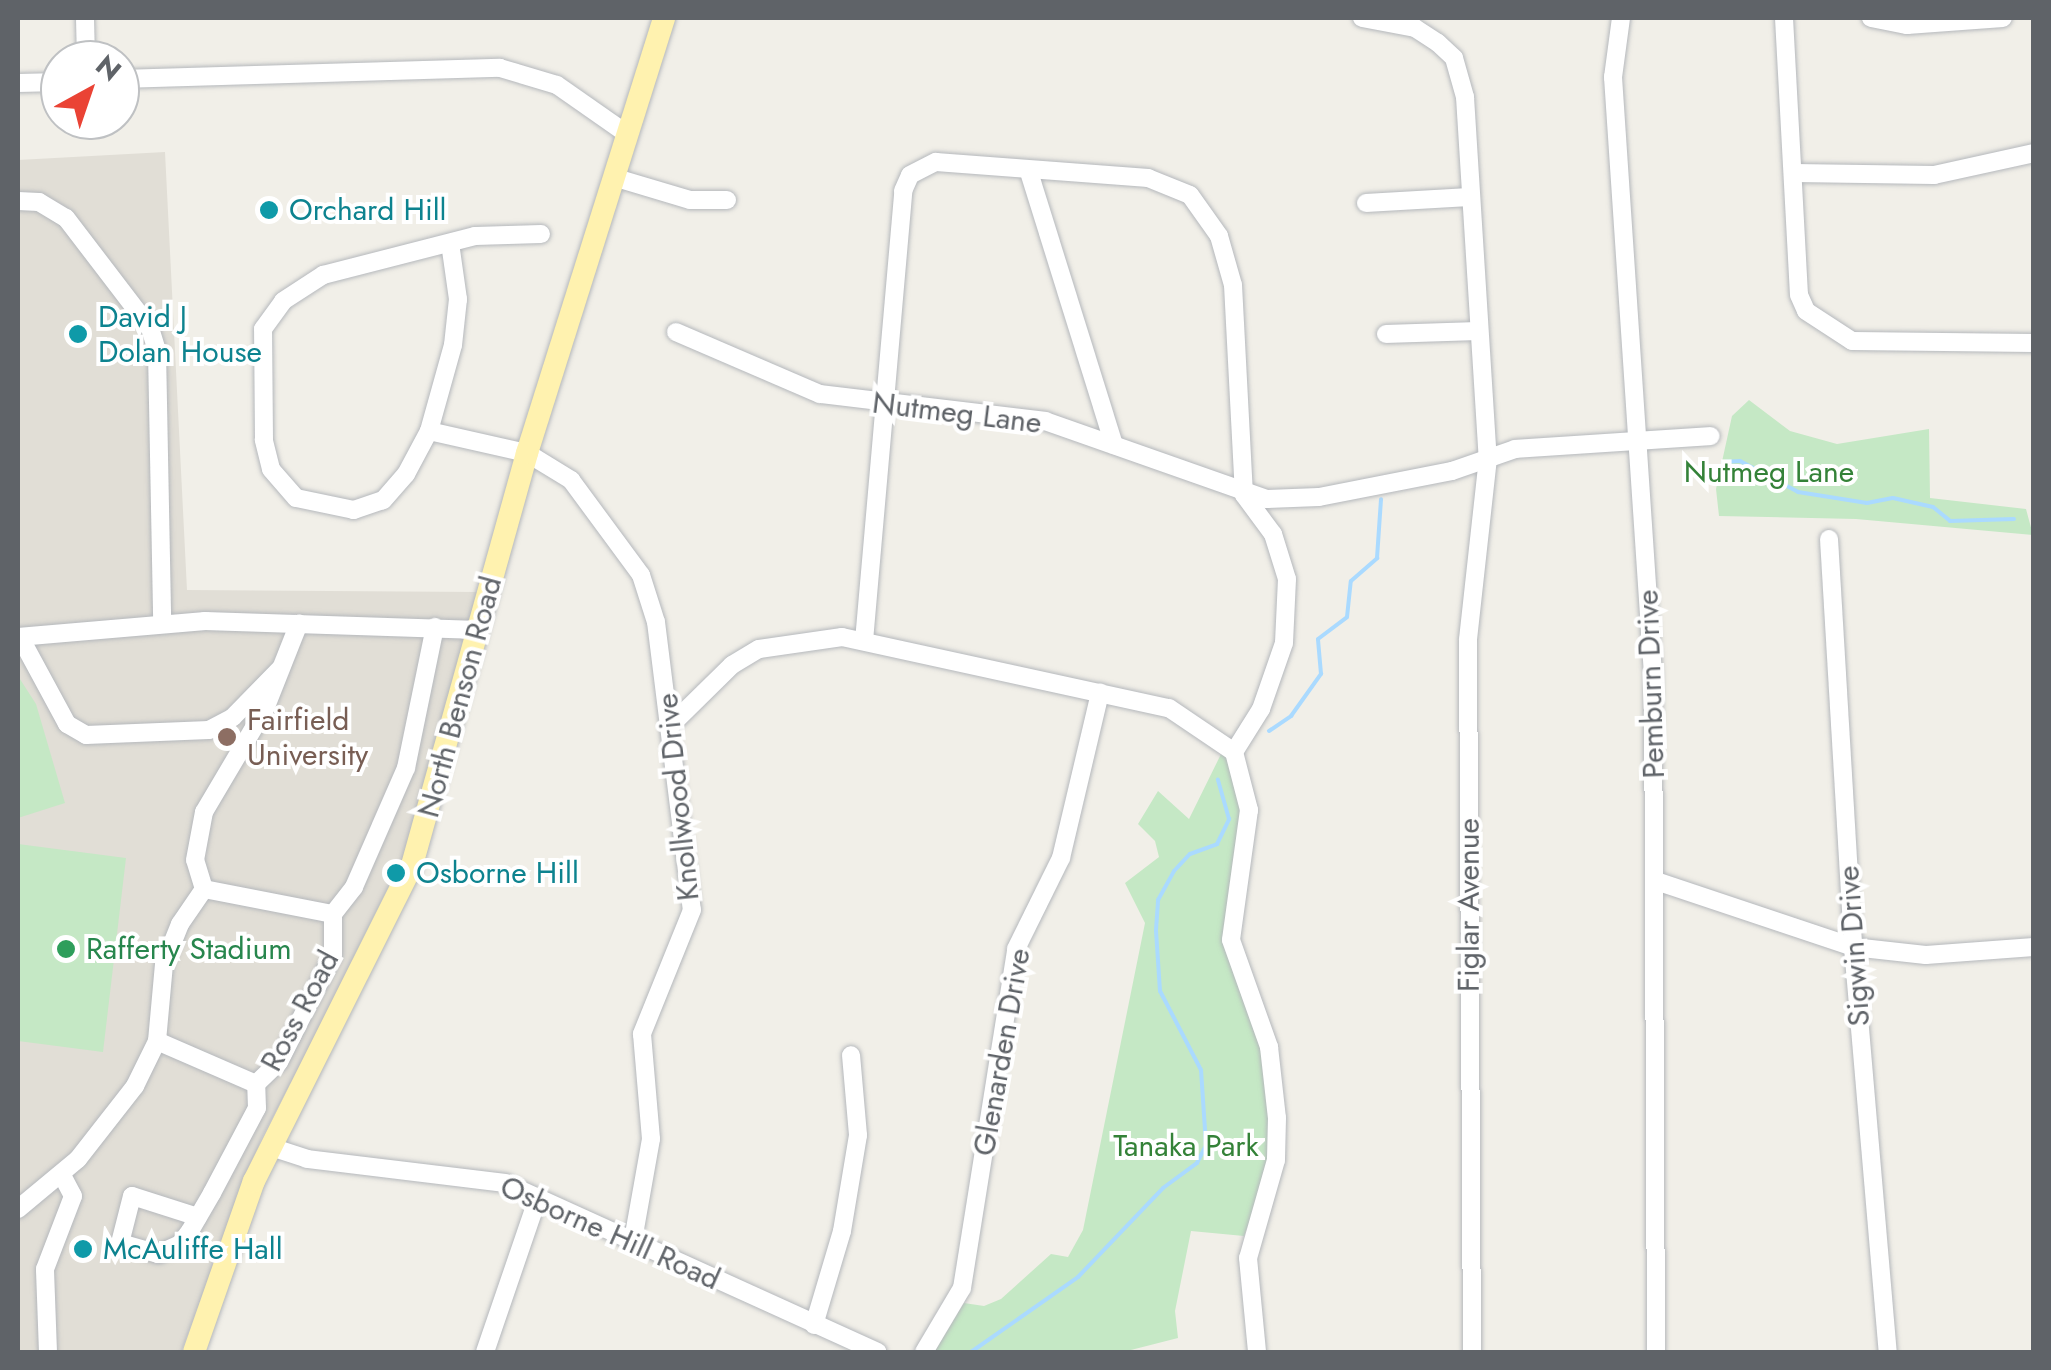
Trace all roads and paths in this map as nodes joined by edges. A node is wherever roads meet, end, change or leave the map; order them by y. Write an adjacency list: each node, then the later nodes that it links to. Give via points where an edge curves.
1 (664, 18): 8 (main road, North Benson Road)
2 (1362, 18): 13 (street, Figlar Avenue, via 1415,28 1454,58 1465,97)
3 (1621, 18): 26 (street, Pemburn Drive, via 1613,77)
4 (1784, 18): 11 (street)
5 (1871, 18): 6 (street, via 1907,26)
6 (2002, 18)
7 (140, 78): 8 (street, via 500,68 557,86)
8 (627, 134): 12 (main road, North Benson Road)
9 (2034, 152): 11 (street, via 1934,175)
10 (1029, 172): 23 (street, via 936,162 916,169 904,190); 27 (street); 30 (street, via 1159,180 1201,205 1227,261 1237,313)
11 (1794, 173): 22 (street, via 1798,295 1820,326 1852,341)
12 (614, 177): 14 (street, via 690,200); 28 (main road, North Benson Road)
13 (1469, 197): 16 (street); 19 (street, Figlar Avenue)
14 (727, 200)
15 (18, 202): 32 (street, via 39,202 66,218 154,340)
16 (1366, 202)
17 (541, 234): 18 (street)
18 (450, 243): 24 (street, via 458,300 453,345); 24 (street, via 323,275 282,301 263,330 264,440 272,469 296,498 354,510 383,500)
19 (1477, 331): 21 (street); 29 (street, Figlar Avenue)
20 (676, 332): 23 (street, Nutmeg Lane, via 820,394)
21 (1386, 334)
22 (2034, 343)
23 (889, 402): 27 (street, Nutmeg Lane, via 1030,418); 37 (street)
24 (429, 430): 28 (street)
25 (1712, 436): 26 (street, Nutmeg Lane)
26 (1638, 438): 29 (street, Nutmeg Lane, via 1515,449); 42 (street, Pemburn Drive, via 1653,674)
27 (1114, 446): 30 (street, Nutmeg Lane)
28 (527, 452): 35 (main road, North Benson Road); 40 (street, Knollwood Drive, via 586,496 641,575)
29 (1488, 458): 30 (street, Nutmeg Lane, via 1452,472 1318,496); 63 (street, Figlar Avenue, via 1468,640)
30 (1244, 495): 41 (street, via 1279,547 1288,607 1284,642 1260,708)
31 (1829, 540): 45 (street, Sigwin Drive)
32 (162, 622): 33 (street); 36 (street)
33 (299, 623): 34 (street); 38 (street)
34 (435, 627): 35 (street); 44 (street, Ross Road, via 406,768 354,887)
35 (479, 630): 50 (main road, North Benson Road, via 400,899)
36 (19, 637): 38 (street, via 67,724 86,735 209,730 234,718)
37 (864, 641): 39 (street); 40 (street, via 802,638 759,649 732,665)
38 (280, 668): 43 (street, via 265,709 204,812 195,860)
39 (1100, 693): 41 (street, via 1169,708); 61 (street, Glenarden Drive, via 1061,858 1016,949 962,1288)
40 (672, 724): 55 (street, Knollwood Drive, via 692,910 642,1034 651,1139)
41 (1234, 752): 62 (street, via 1249,810 1231,940 1269,1048 1277,1118 1276,1160 1248,1258)
42 (1656, 881): 45 (street); 64 (street, Pemburn Drive)
43 (204, 890): 44 (street); 47 (street, via 164,964)
44 (332, 914): 49 (street, Ross Road, via 338,927 333,956 279,1062)
45 (1853, 947): 46 (street, via 1926,954); 65 (street, Sigwin Drive)
46 (2034, 947)
47 (157, 1040): 49 (street); 51 (street, via 113,1118)
48 (850, 1055): 56 (street, via 858,1135 842,1232)
49 (256, 1084): 54 (street, Ross Road, via 257,1108)
50 (272, 1147): 52 (street, Osborne Hill Road, via 307,1159 491,1180); 58 (main road, North Benson Road, via 240,1216)
51 (62, 1175): 53 (street); 57 (street, via 73,1196 45,1269)
52 (538, 1197): 55 (street, Osborne Hill Road); 59 (street)
53 (18, 1209)
54 (198, 1217)
55 (633, 1240): 56 (street, Osborne Hill Road)
56 (814, 1325): 60 (street, Osborne Hill Road)
57 (48, 1352)
58 (194, 1352)
59 (484, 1352)
60 (877, 1352)
61 (924, 1352)
62 (1257, 1352)
63 (1472, 1352)
64 (1656, 1352)
65 (1888, 1352)

